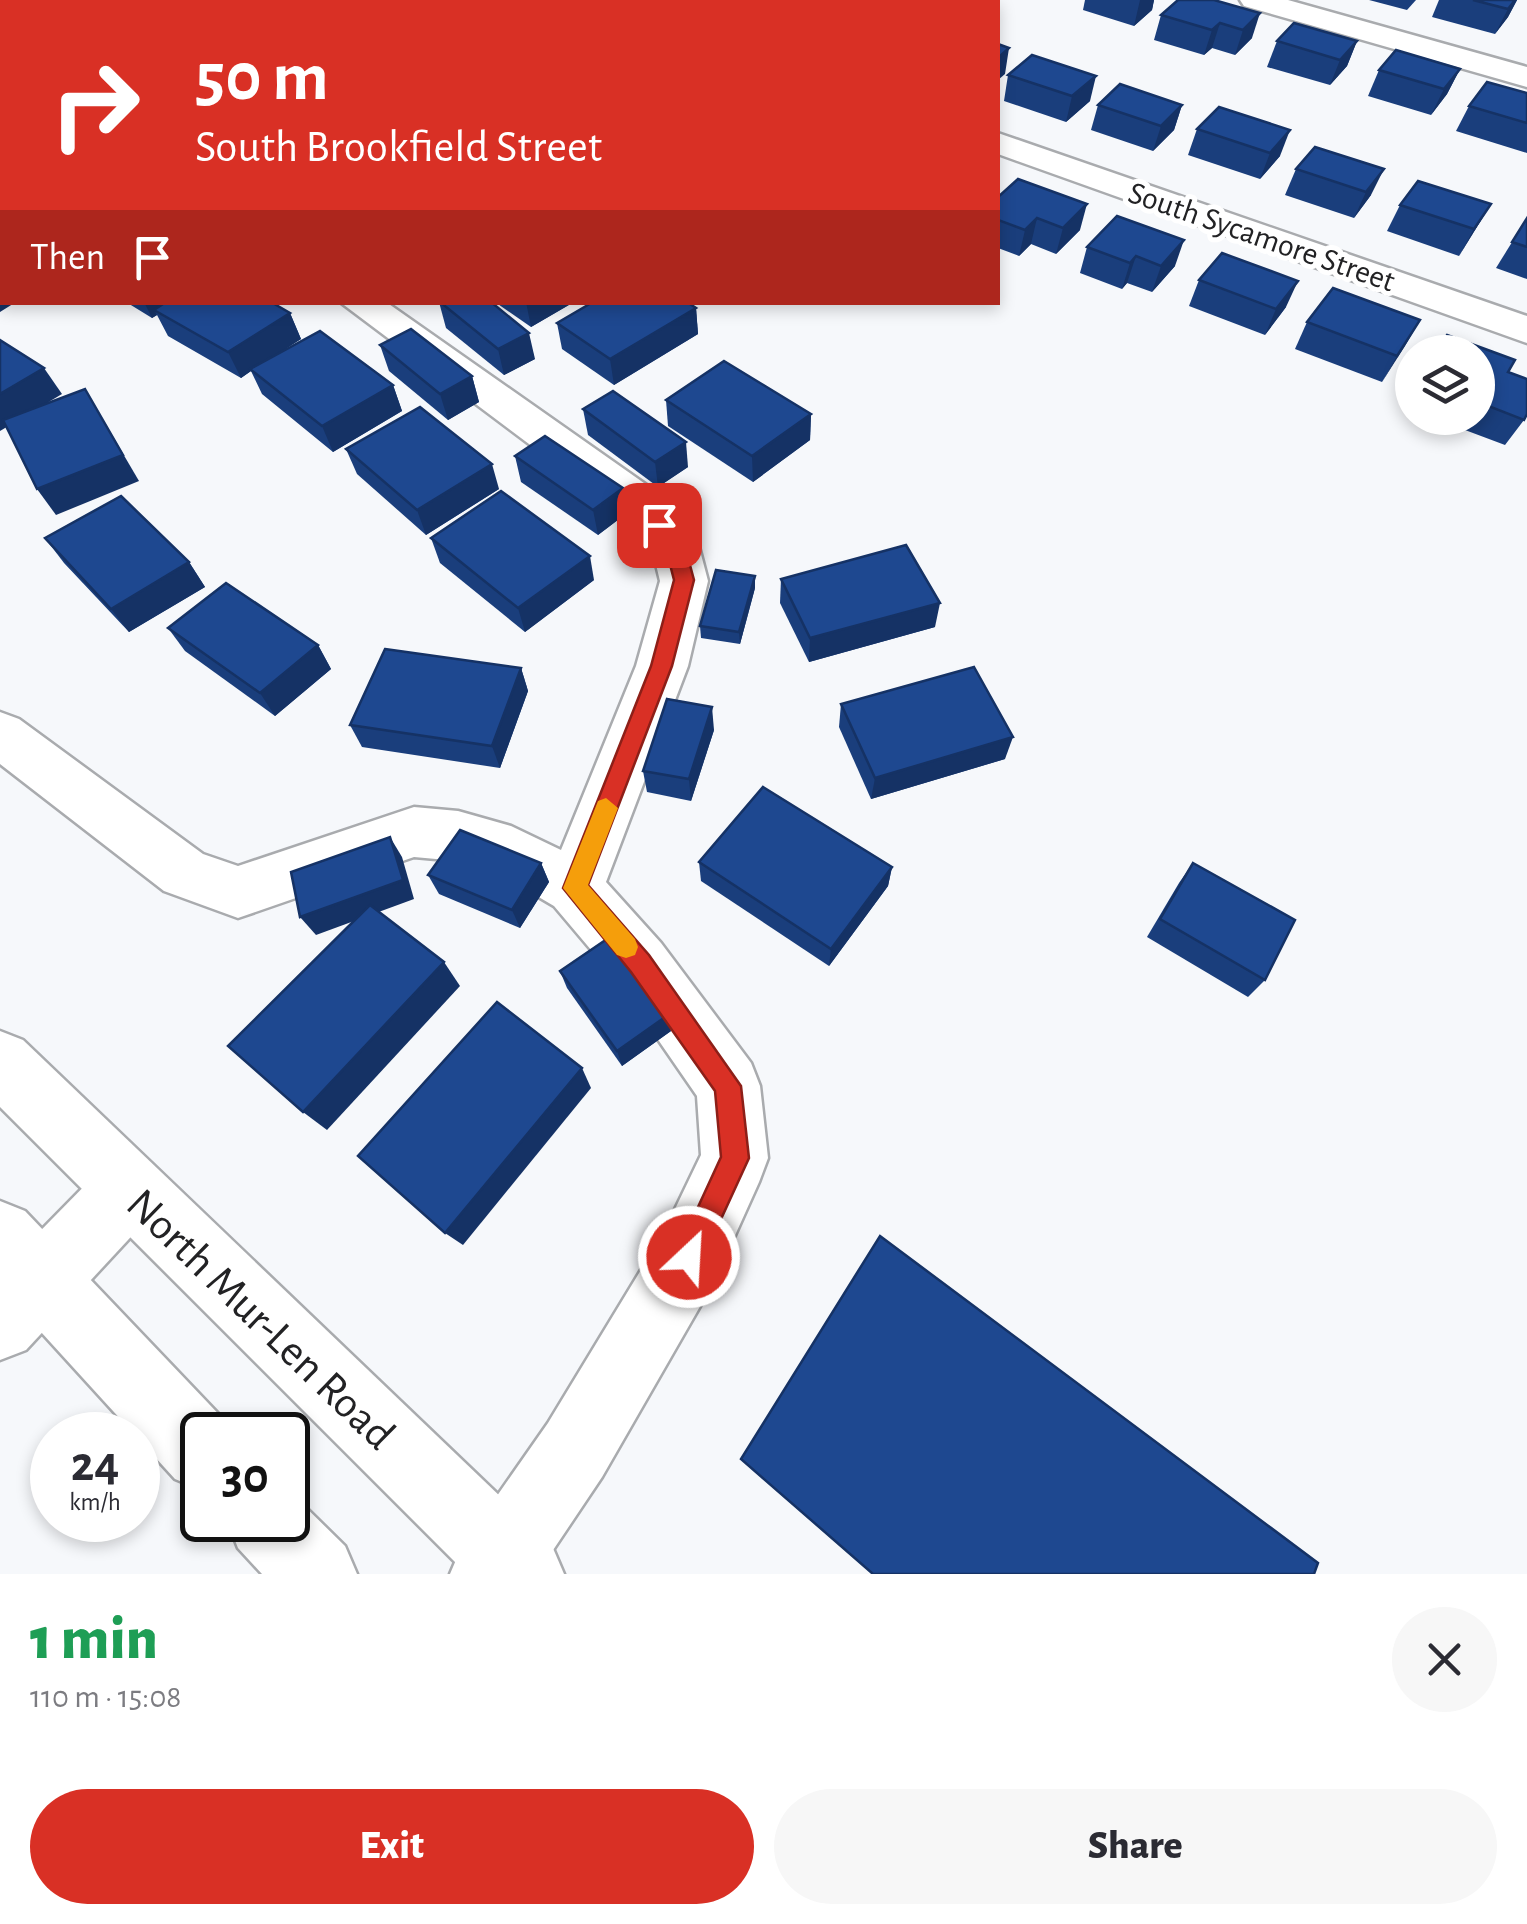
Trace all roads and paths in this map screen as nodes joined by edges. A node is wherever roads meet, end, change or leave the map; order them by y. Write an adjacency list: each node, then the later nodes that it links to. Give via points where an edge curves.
1 (1254, 0): 2 (street)
2 (1527, 77)
3 (1000, 143): 5 (street, South Sycamore Street)
4 (364, 305): 7 (street, via 644,507 674,543 684,580 662,666)
5 (1527, 330)
6 (0, 734): 7 (street, via 184,873 238,892 414,832 511,851)
7 (575, 888): 13 (street, via 640,963 728,1086 735,1158 689,1257)
8 (0, 1062): 9 (street, North Mur-Len Road)
9 (129, 1189): 10 (street); 13 (street, North Mur-Len Road)
10 (14, 1281): 11 (street)
11 (180, 1432)
12 (287, 1542): 14 (street)
13 (506, 1567)
14 (317, 1574)

